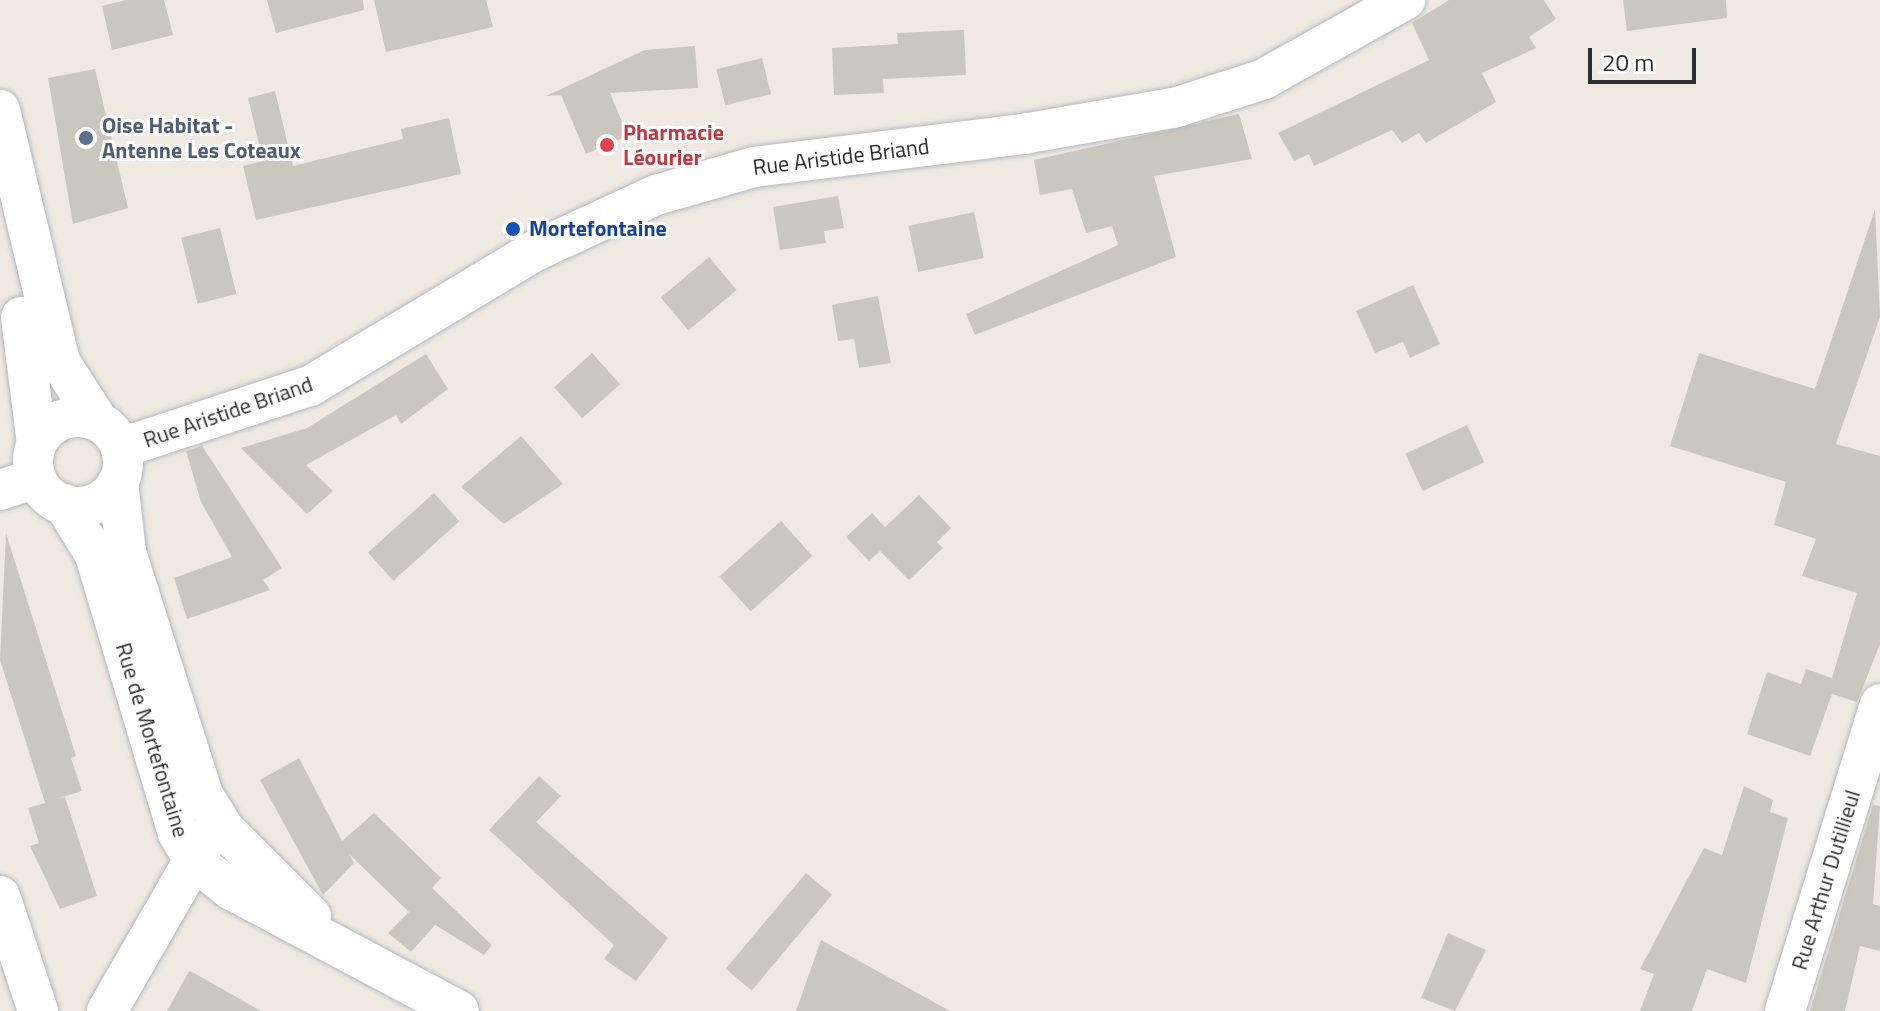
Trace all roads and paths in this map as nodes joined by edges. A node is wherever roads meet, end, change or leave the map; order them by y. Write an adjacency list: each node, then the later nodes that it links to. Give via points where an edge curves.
1 (1405, 0): 2 (street, Rue Aristide Briand)
2 (1354, 12): 5 (street, Rue Aristide Briand, via 1264,79 1177,107 1023,134 754,167 656,195 535,251 310,386)
3 (0, 110): 5 (street, via 60,362)
4 (0, 232): 6 (street, via 33,373)
5 (112, 451): 6 (street, via 92,504); 6 (street, via 63,419); 8 (street, Rue de Mortefontaine, via 126,552)
6 (34, 479): 9 (street, Rue de Mortefontaine, via 99,566 178,833)
7 (1880, 704): 15 (street, Rue Arthur Dutillieul)
8 (217, 820): 9 (street); 11 (street, Rue de Mortefontaine)
9 (193, 859): 11 (street, Rue de Mortefontaine, via 230,889); 13 (street)
10 (0, 896): 12 (street)
11 (344, 945): 14 (street, Rue de Mortefontaine)
12 (38, 1011)
13 (107, 1011)
14 (459, 1011)
15 (1785, 1011)

